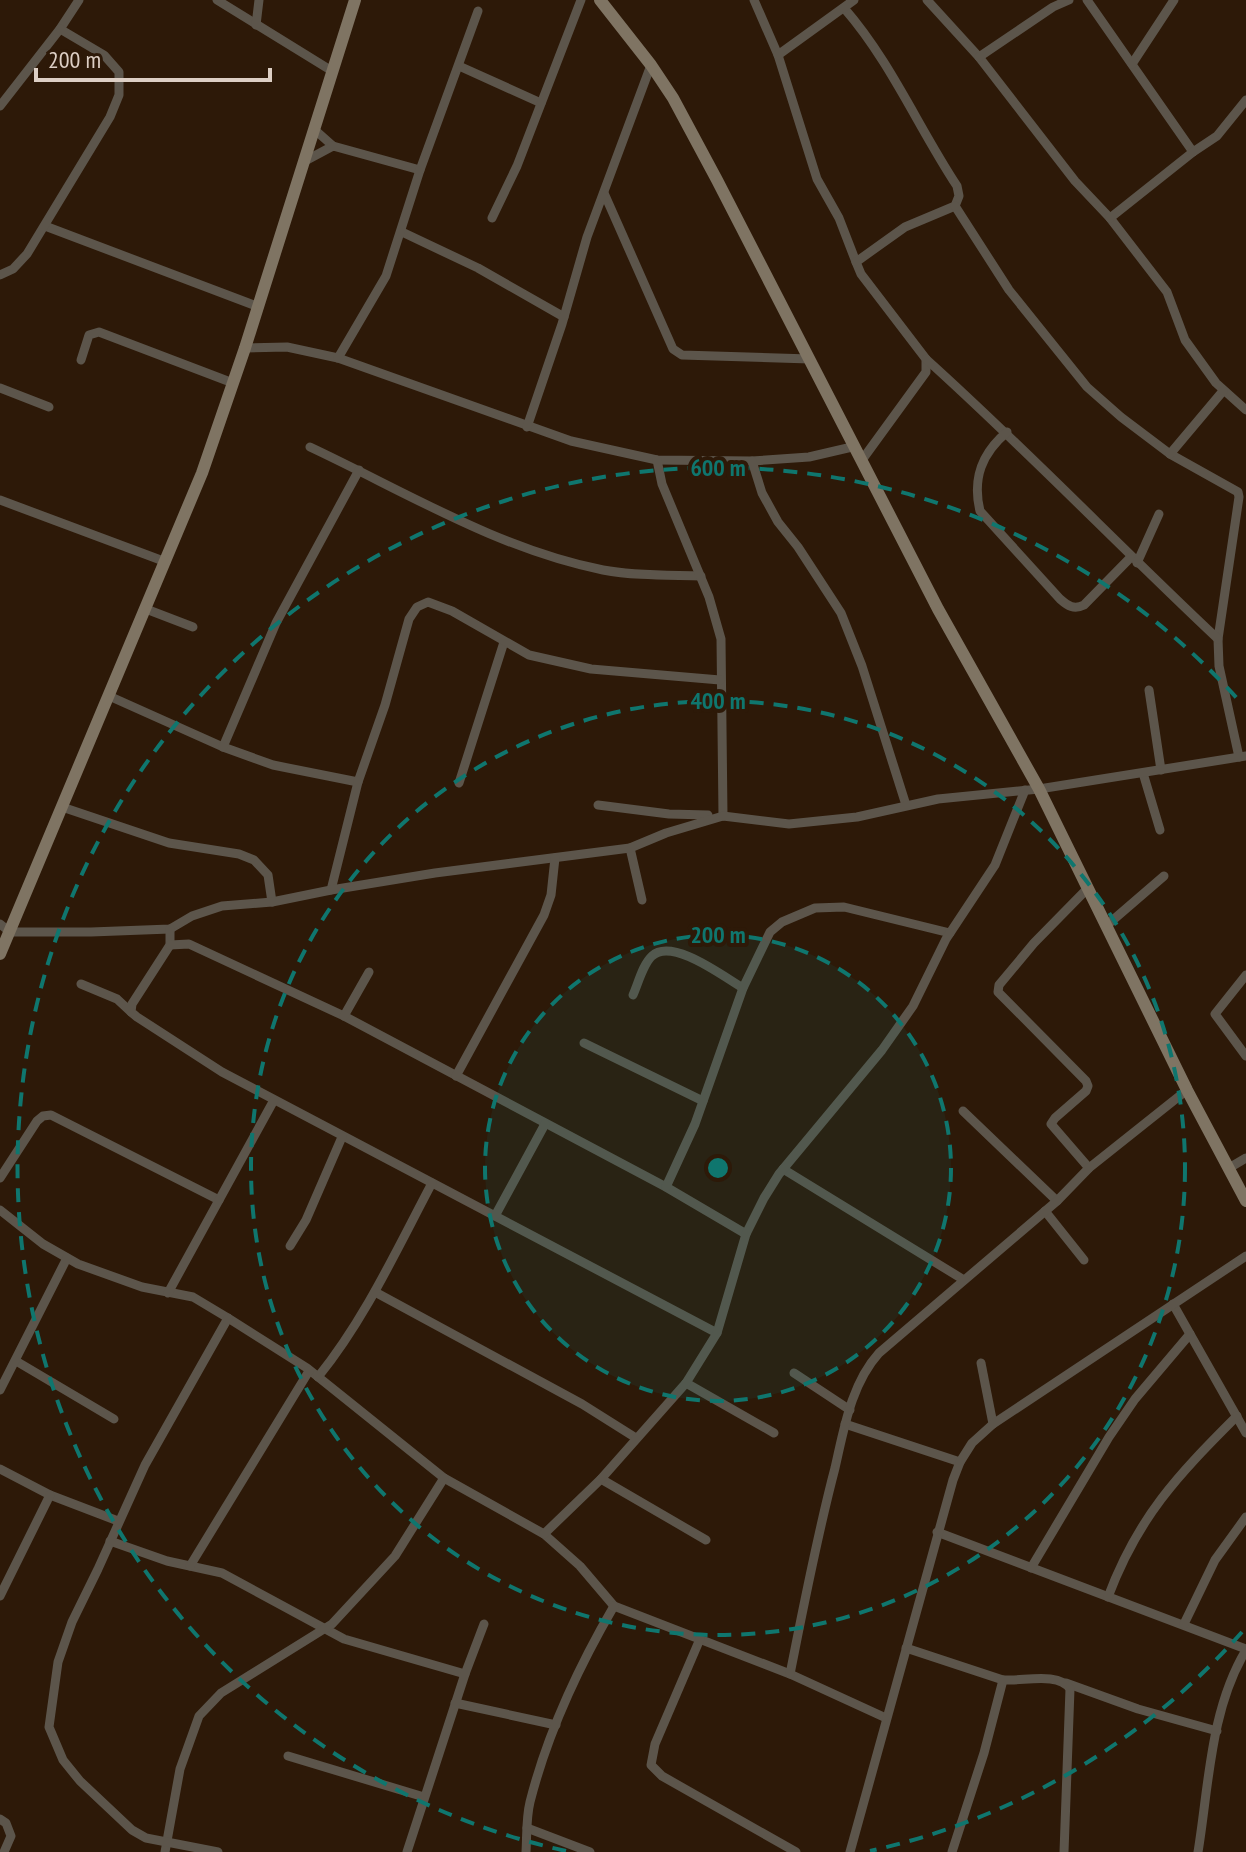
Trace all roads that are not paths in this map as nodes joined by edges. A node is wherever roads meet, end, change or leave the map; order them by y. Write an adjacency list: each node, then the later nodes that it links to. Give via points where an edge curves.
1 (79, 0): 16 (street)
2 (217, 0): 15 (street)
3 (259, 0): 15 (street)
4 (355, 0): 22 (street)
5 (581, 0): 24 (street)
6 (600, 0): 20 (street)
7 (754, 0): 17 (street)
8 (854, 0): 13 (street)
9 (927, 0): 18 (street)
10 (1069, 0): 18 (street)
11 (1087, 0): 19 (street)
12 (1174, 0): 19 (street)
13 (844, 8): 17 (street); 32 (street, via 900,86 957,186)
14 (478, 11): 21 (street)
15 (256, 25): 22 (street)
16 (60, 29): 25 (street); 35 (street, via 104,55 119,72 119,95)
17 (778, 55): 37 (street, via 809,159)
18 (979, 57): 34 (street)
19 (1132, 64): 28 (street)
20 (651, 65): 31 (street); 43 (street)
21 (459, 66): 24 (street); 30 (street)
22 (332, 71): 26 (street)
23 (1246, 100): 28 (street, via 1217,136)
24 (541, 103): 33 (street)
25 (0, 106)
26 (315, 130): 27 (street); 29 (street)
27 (333, 146): 29 (street); 30 (street)
28 (1193, 152): 34 (street)
29 (305, 161): 39 (street)
30 (420, 170): 36 (street)
31 (604, 193): 40 (street); 43 (street, via 673,349 682,355)
32 (955, 206): 37 (street, via 905,227); 55 (street, via 1009,290 1063,360 1121,417)
33 (492, 218)
34 (1110, 218): 48 (street, via 1167,292 1185,340)
35 (45, 226): 38 (street, via 27,254); 39 (street)
36 (402, 232): 40 (street); 42 (street, via 377,295)
37 (856, 262): 44 (street)
38 (0, 275)
39 (259, 307): 41 (street)
40 (564, 317): 51 (street)
41 (245, 348): 42 (street, via 287,347); 46 (street)
42 (338, 358): 51 (street)
43 (810, 359): 54 (street)
44 (926, 359): 52 (street); 57 (street, via 926,372)
45 (81, 360): 46 (street, via 90,334 99,332)
46 (233, 383): 63 (street)
47 (0, 388): 49 (street)
48 (1223, 391): 50 (street); 55 (street)
49 (49, 407)
50 (1246, 410)
51 (527, 427): 56 (street)
52 (1007, 432): 62 (street); 62 (street, via 980,466 980,511 1060,599 1069,606 1084,605)
53 (310, 447): 59 (street)
54 (852, 447): 57 (street); 58 (street)
55 (1170, 454): 67 (street, via 1231,487 1239,497)
56 (657, 460): 58 (street); 64 (street)
57 (862, 460): 78 (street)
58 (752, 461): 81 (street, via 778,522 841,613)
59 (359, 470): 64 (street, via 461,522 553,556 604,570); 72 (street, via 276,623)
60 (0, 500): 63 (street)
61 (1159, 514): 62 (street)
62 (1134, 560): 67 (street)
63 (166, 562): 65 (street)
64 (701, 576): 69 (street, via 721,639)
65 (146, 609): 66 (street); 71 (street)
66 (193, 627)
67 (1218, 639): 73 (street, via 1219,666)
68 (504, 642): 69 (street, via 529,655 591,669); 76 (street, via 452,611 428,602 417,607); 77 (street)
69 (720, 680): 85 (street)
70 (1149, 690): 74 (street)
71 (109, 696): 72 (street); 82 (street)
72 (223, 747): 76 (street, via 273,765)
73 (1242, 757): 74 (street)
74 (1161, 770): 75 (street)
75 (1143, 773): 78 (street); 86 (street)
76 (358, 782): 92 (street)
77 (459, 783)
78 (1039, 789): 79 (street); 91 (street)
79 (1025, 790): 81 (street); 98 (street, via 995,865)
80 (598, 805): 83 (street)
81 (906, 805): 85 (street, via 789,824)
82 (62, 807): 94 (street, via 169,843 254,860 268,875); 96 (street)
83 (669, 814): 84 (street); 87 (street)
84 (708, 815)
85 (723, 816): 87 (street)
86 (1160, 830)
87 (666, 833): 88 (street)
88 (630, 848): 89 (street); 93 (street)
89 (555, 858): 92 (street); 110 (street, via 544,915)
90 (1164, 876): 95 (street)
91 (1088, 888): 95 (street); 118 (street, via 1034,943 998,992 1086,1081 1086,1091 1051,1124)
92 (331, 890): 94 (street)
93 (642, 900)
94 (272, 902): 97 (street, via 222,906)
95 (1106, 926): 111 (street)
96 (5, 928): 97 (street); 100 (street)
97 (170, 929): 99 (street)
98 (950, 933): 104 (street, via 855,908 815,908 770,932); 120 (street, via 913,1006 882,1050)
99 (170, 945): 106 (street); 107 (street, via 189,944)
100 (0, 954)
101 (369, 972): 107 (street)
102 (1246, 975): 109 (street, via 1215,1014)
103 (81, 984): 106 (street, via 117,999)
104 (743, 988): 105 (street, via 681,952 658,951); 113 (street)
105 (633, 995)
106 (131, 1012): 112 (street)
107 (344, 1016): 110 (street)
108 (584, 1043): 113 (street)
109 (1245, 1053)
110 (456, 1076): 115 (street)
111 (1187, 1090): 118 (street); 119 (street)
112 (274, 1100): 116 (street); 124 (street)
113 (703, 1101): 123 (street)
114 (963, 1111): 125 (street)
115 (545, 1124): 123 (street); 129 (street)
116 (342, 1137): 122 (street); 131 (street)
117 (1246, 1158): 119 (street)
118 (1089, 1168): 125 (street)
119 (1229, 1168): 126 (street)
120 (783, 1169): 130 (street); 135 (street)
121 (0, 1178): 124 (street, via 37,1121 51,1115)
122 (432, 1183): 129 (street); 136 (street)
123 (666, 1187): 130 (street)
124 (219, 1200): 137 (street)
125 (1057, 1201): 128 (street)
126 (1246, 1201)
127 (0, 1210): 133 (street)
128 (1045, 1211): 134 (street); 135 (street)
129 (495, 1216): 140 (street)
130 (746, 1234): 140 (street)
131 (290, 1246)
132 (1246, 1256): 138 (street)
133 (67, 1258): 137 (street); 142 (street)
134 (1084, 1260)
135 (964, 1280): 149 (street, via 866,1367)
136 (375, 1292): 146 (street); 156 (street)
137 (168, 1293): 139 (street, via 193,1297)
138 (1173, 1304): 141 (street); 153 (street)
139 (228, 1318): 144 (street); 163 (street)
140 (717, 1333): 147 (street)
141 (1190, 1334): 150 (street); 169 (street, via 1109,1437)
142 (16, 1361): 148 (street); 151 (street)
143 (981, 1363): 153 (street)
144 (309, 1371): 146 (street); 168 (street)
145 (794, 1373): 149 (street)
146 (318, 1377): 159 (street)
147 (686, 1383): 154 (street); 156 (street)
148 (0, 1390)
149 (850, 1410): 152 (street)
150 (1237, 1416): 155 (street); 171 (street, via 1161,1498 1129,1545)
151 (114, 1419)
152 (845, 1424): 157 (street); 180 (street)
153 (993, 1424): 157 (street)
154 (774, 1433)
155 (1246, 1433)
156 (636, 1438): 160 (street)
157 (960, 1462): 164 (street)
158 (0, 1469): 161 (street)
159 (444, 1478): 165 (street); 175 (street, via 395,1556)
160 (601, 1479): 165 (street); 166 (street)
161 (50, 1495): 163 (street); 170 (street)
162 (1246, 1517): 174 (street, via 1215,1560)
163 (118, 1521): 167 (street)
164 (937, 1532): 169 (street); 177 (street)
165 (544, 1534): 172 (street)
166 (706, 1540)
167 (110, 1541): 168 (street); 191 (street, via 58,1662 49,1727 63,1760 96,1798 132,1830)
168 (190, 1566): 175 (street, via 222,1573)
169 (1031, 1568): 171 (street)
170 (0, 1596)
171 (1108, 1597): 174 (street)
172 (614, 1606): 176 (street); 185 (street)
173 (484, 1624): 179 (street)
174 (1184, 1624): 178 (street)
175 (325, 1628): 179 (street, via 344,1639); 191 (street, via 221,1693 199,1716 180,1769)
176 (700, 1639): 180 (street); 197 (street, via 651,1765)
177 (906, 1648): 181 (street); 184 (street)
178 (1246, 1650): 186 (street)
179 (465, 1674): 183 (street)
180 (790, 1674): 184 (street)
181 (1003, 1680): 182 (street); 199 (street)
182 (1066, 1683): 186 (street); 200 (street, via 1070,1689)
183 (455, 1703): 185 (street); 188 (street)
184 (886, 1718): 198 (street)
185 (556, 1725): 190 (street, via 529,1805)
186 (1217, 1731): 201 (street)
187 (288, 1756): 188 (street)
188 (424, 1797): 194 (street)
189 (0, 1819): 192 (street, via 11,1836)
190 (527, 1828): 195 (street); 196 (street)
191 (166, 1847): 193 (street)
192 (4, 1852)
193 (218, 1852)
194 (407, 1852)
195 (526, 1852)
196 (590, 1852)
197 (796, 1852)
198 (850, 1852)
199 (952, 1852)
200 (1064, 1852)
201 (1198, 1852)

